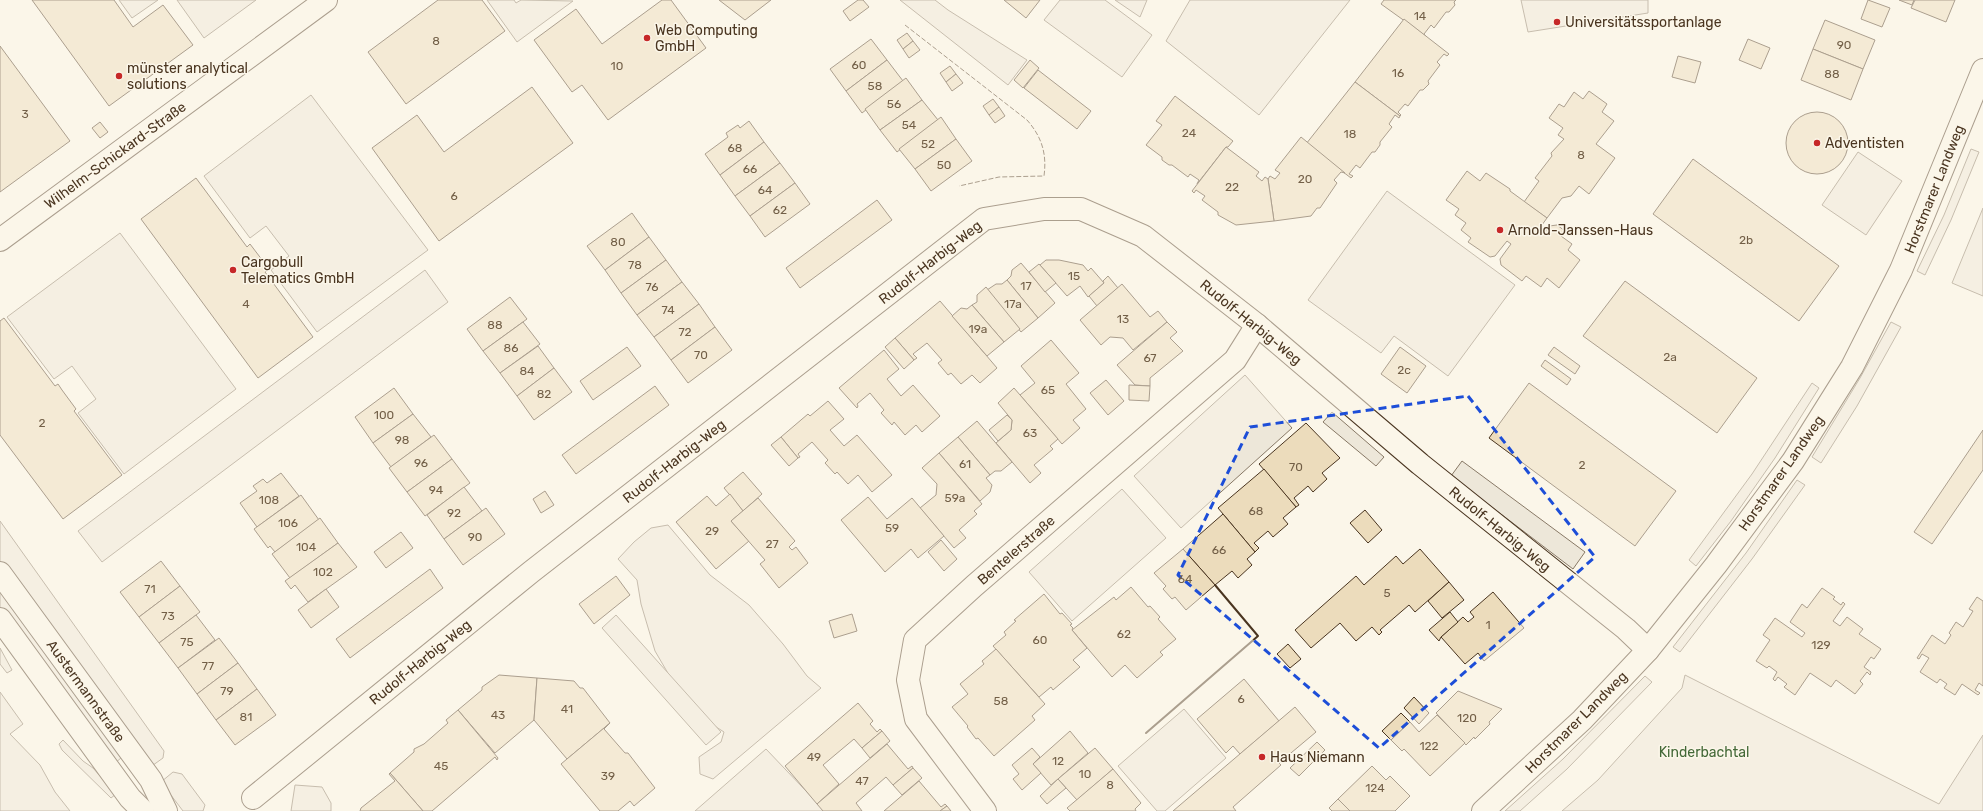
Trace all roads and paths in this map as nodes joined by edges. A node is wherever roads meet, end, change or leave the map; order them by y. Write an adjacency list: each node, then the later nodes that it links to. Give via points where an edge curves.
1 (326, 0): 3 (street, Wilhelm-Schickard-Straße)
2 (1983, 70): 7 (street, Horstmarer Landweg, via 1901,270 1852,368 1793,461 1716,565)
3 (0, 240)
4 (1257, 325): 7 (street, Rudolf-Harbig-Weg, via 1420,464); 8 (street, Rudolf-Harbig-Weg, via 1143,236 1081,209 1044,209 984,219 531,572); 11 (street, Bentelerstraße, via 1235,360 974,586 916,640 908,680 916,720)
5 (0, 573): 10 (street, Austermannstraße, via 151,780)
6 (0, 619): 9 (street, Austermannstraße)
7 (1648, 650): 12 (street, Horstmarer Landweg, via 1582,720)
8 (253, 798)
9 (142, 811)
10 (166, 811)
11 (985, 811)
12 (1483, 811)

